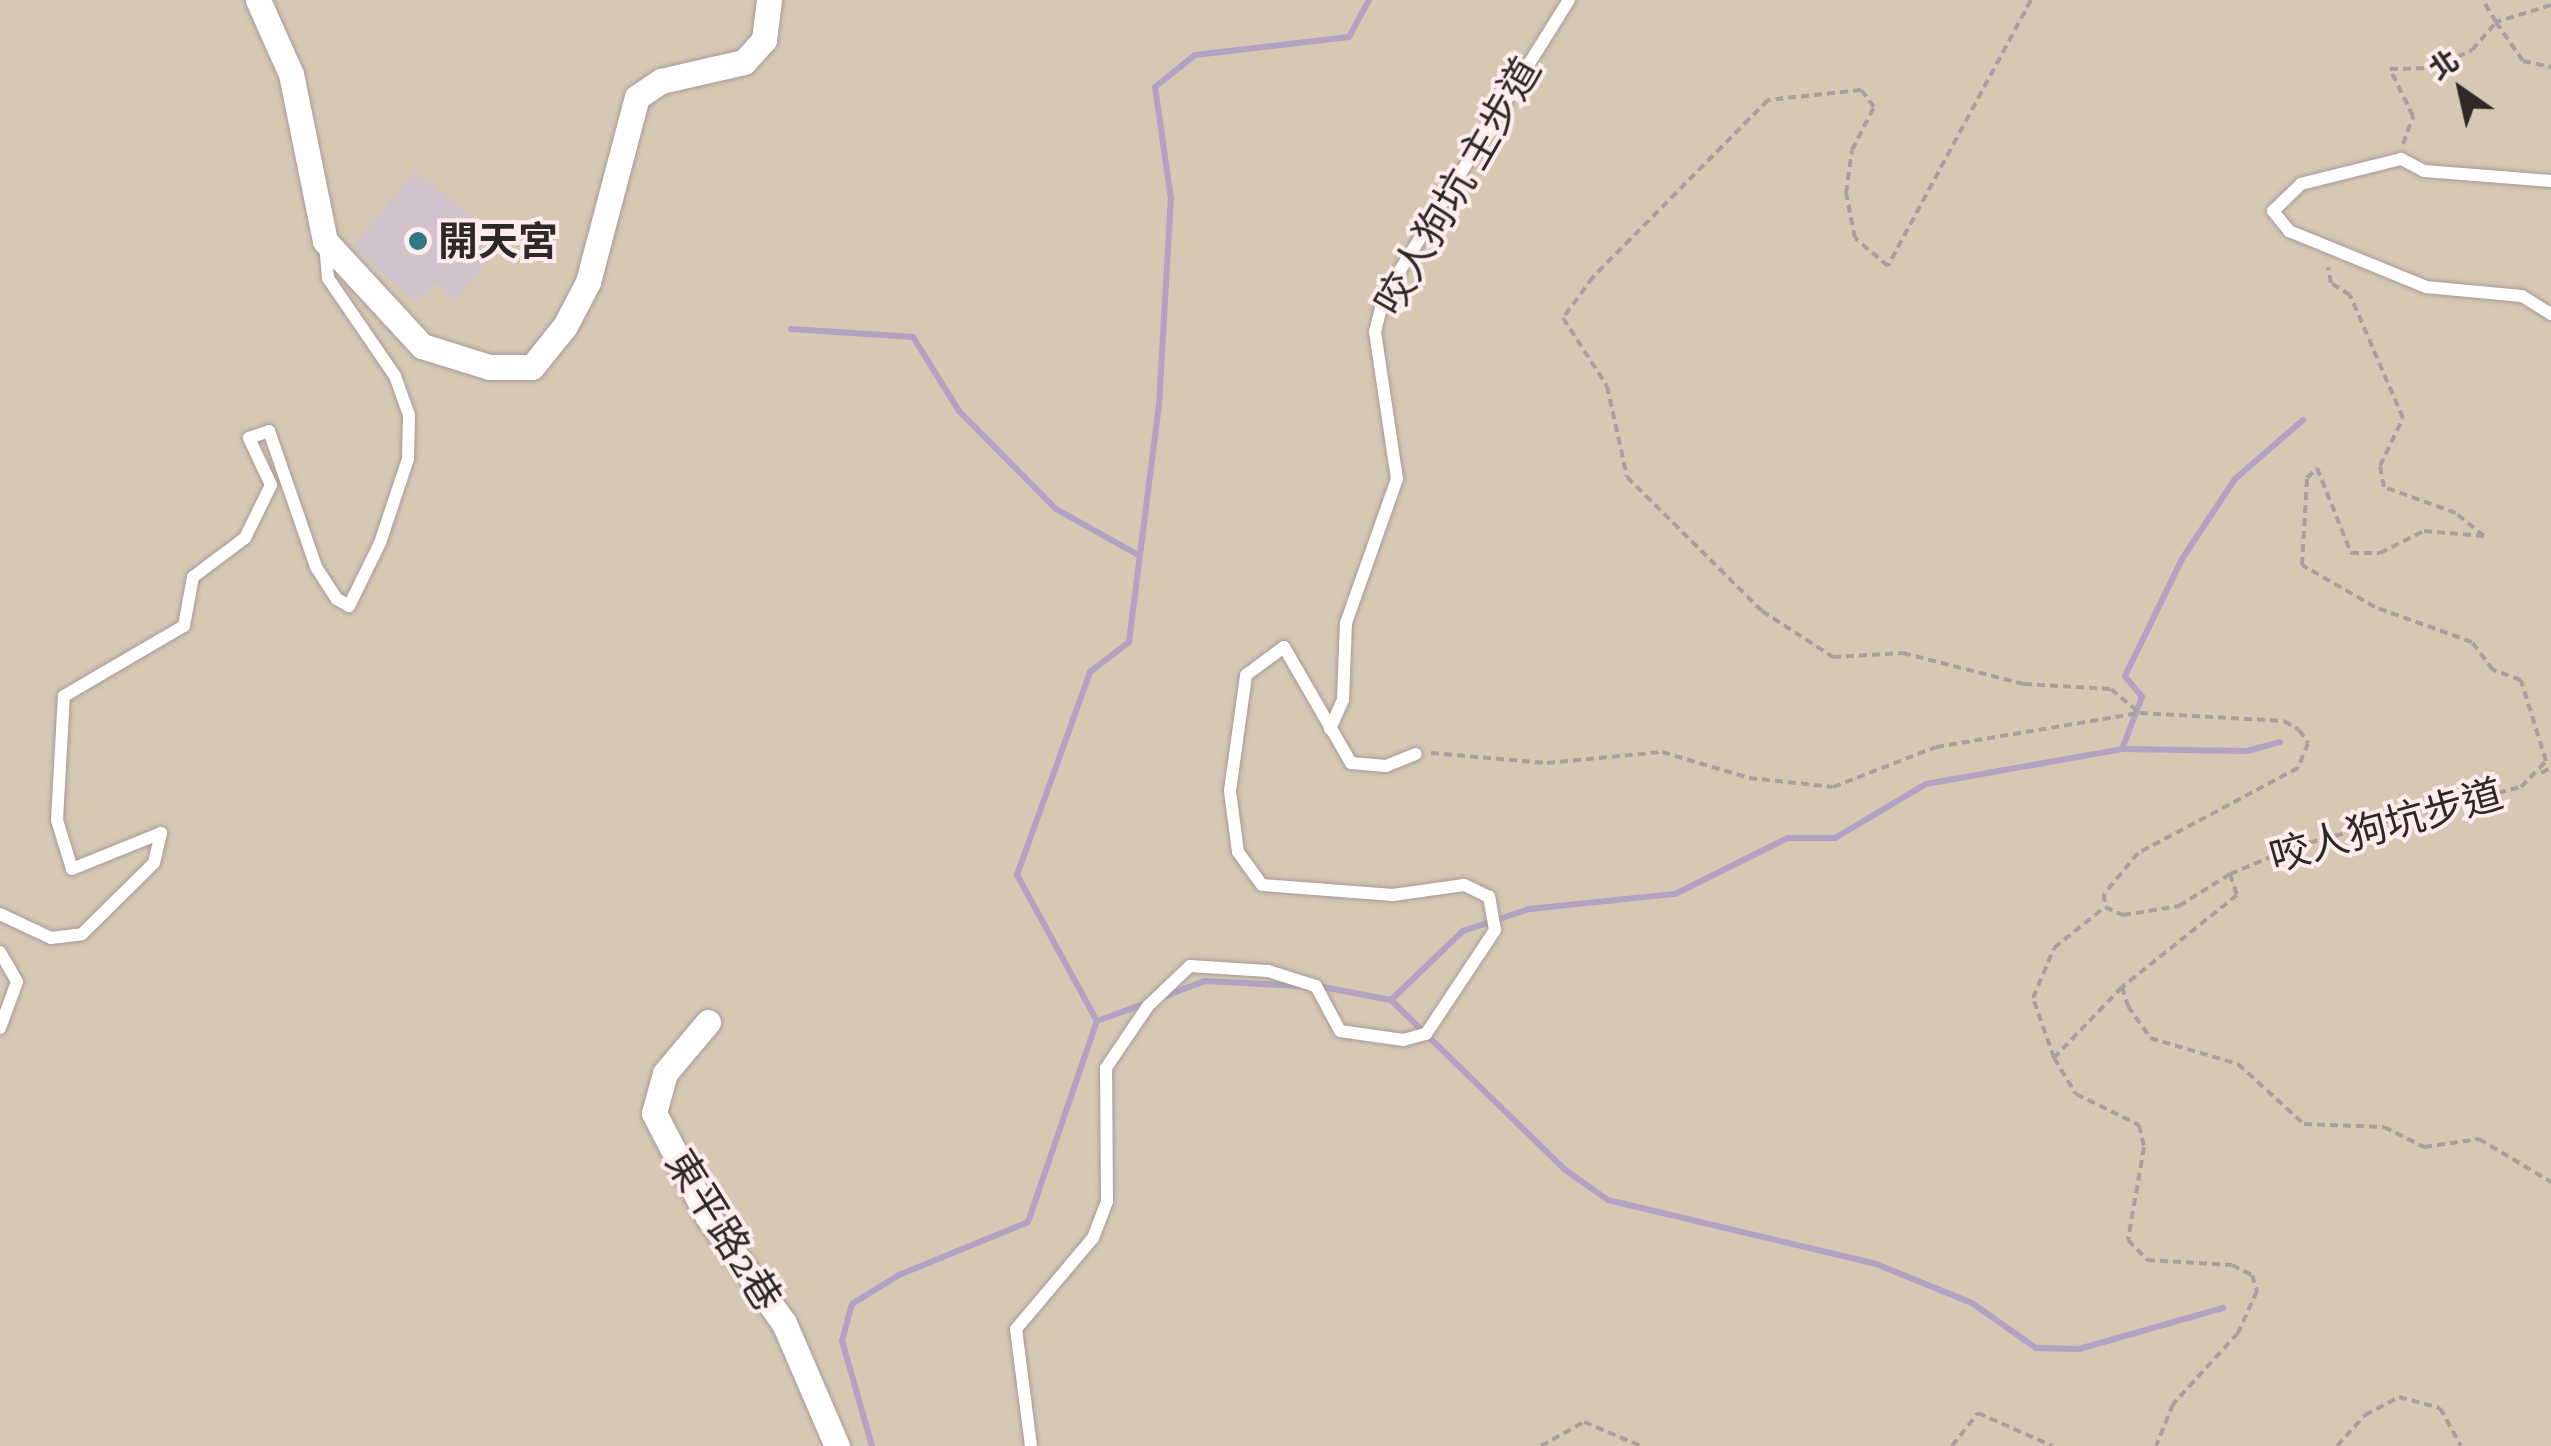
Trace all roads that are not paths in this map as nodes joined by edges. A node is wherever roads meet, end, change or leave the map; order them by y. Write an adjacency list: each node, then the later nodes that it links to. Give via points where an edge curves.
1 (258, 0): 5 (street, via 291,74)
2 (768, 0): 5 (street, via 764,40 744,62 661,81 637,97 588,282 532,367 489,367 422,346)
3 (1569, 0): 7 (lane, 咬人狗坑 主步道, via 1384,296 1375,332 1397,479 1346,623 1343,700)
4 (2551, 182): 6 (lane, via 2424,171 2401,159 2286,192 2275,221 2426,287 2522,296)
5 (325, 241): 9 (lane, via 328,278 396,376 409,415 408,459 380,543 349,606 316,567 269,431 250,438 271,485 246,538 193,578 184,626 64,696 57,820 72,868 160,833 154,863 82,934 51,938)
6 (2551, 314)
7 (1330, 729): 8 (lane, via 1352,763 1386,766); 14 (lane, via 1284,647 1246,675 1230,791 1238,852 1262,886 1393,895 1464,885 1489,896 1495,930 1426,1034 1404,1040 1340,1031 1316,986 1268,972 1190,966 1148,1006 1106,1068 1107,1202 1093,1238 1016,1330)
8 (1416, 754)
9 (0, 914)
10 (0, 952): 12 (lane, via 17,982)
11 (708, 1022): 13 (street, 東平路2巷, via 665,1073 654,1112 708,1216 784,1324)
12 (0, 1028)
13 (836, 1446)
14 (1031, 1446)

